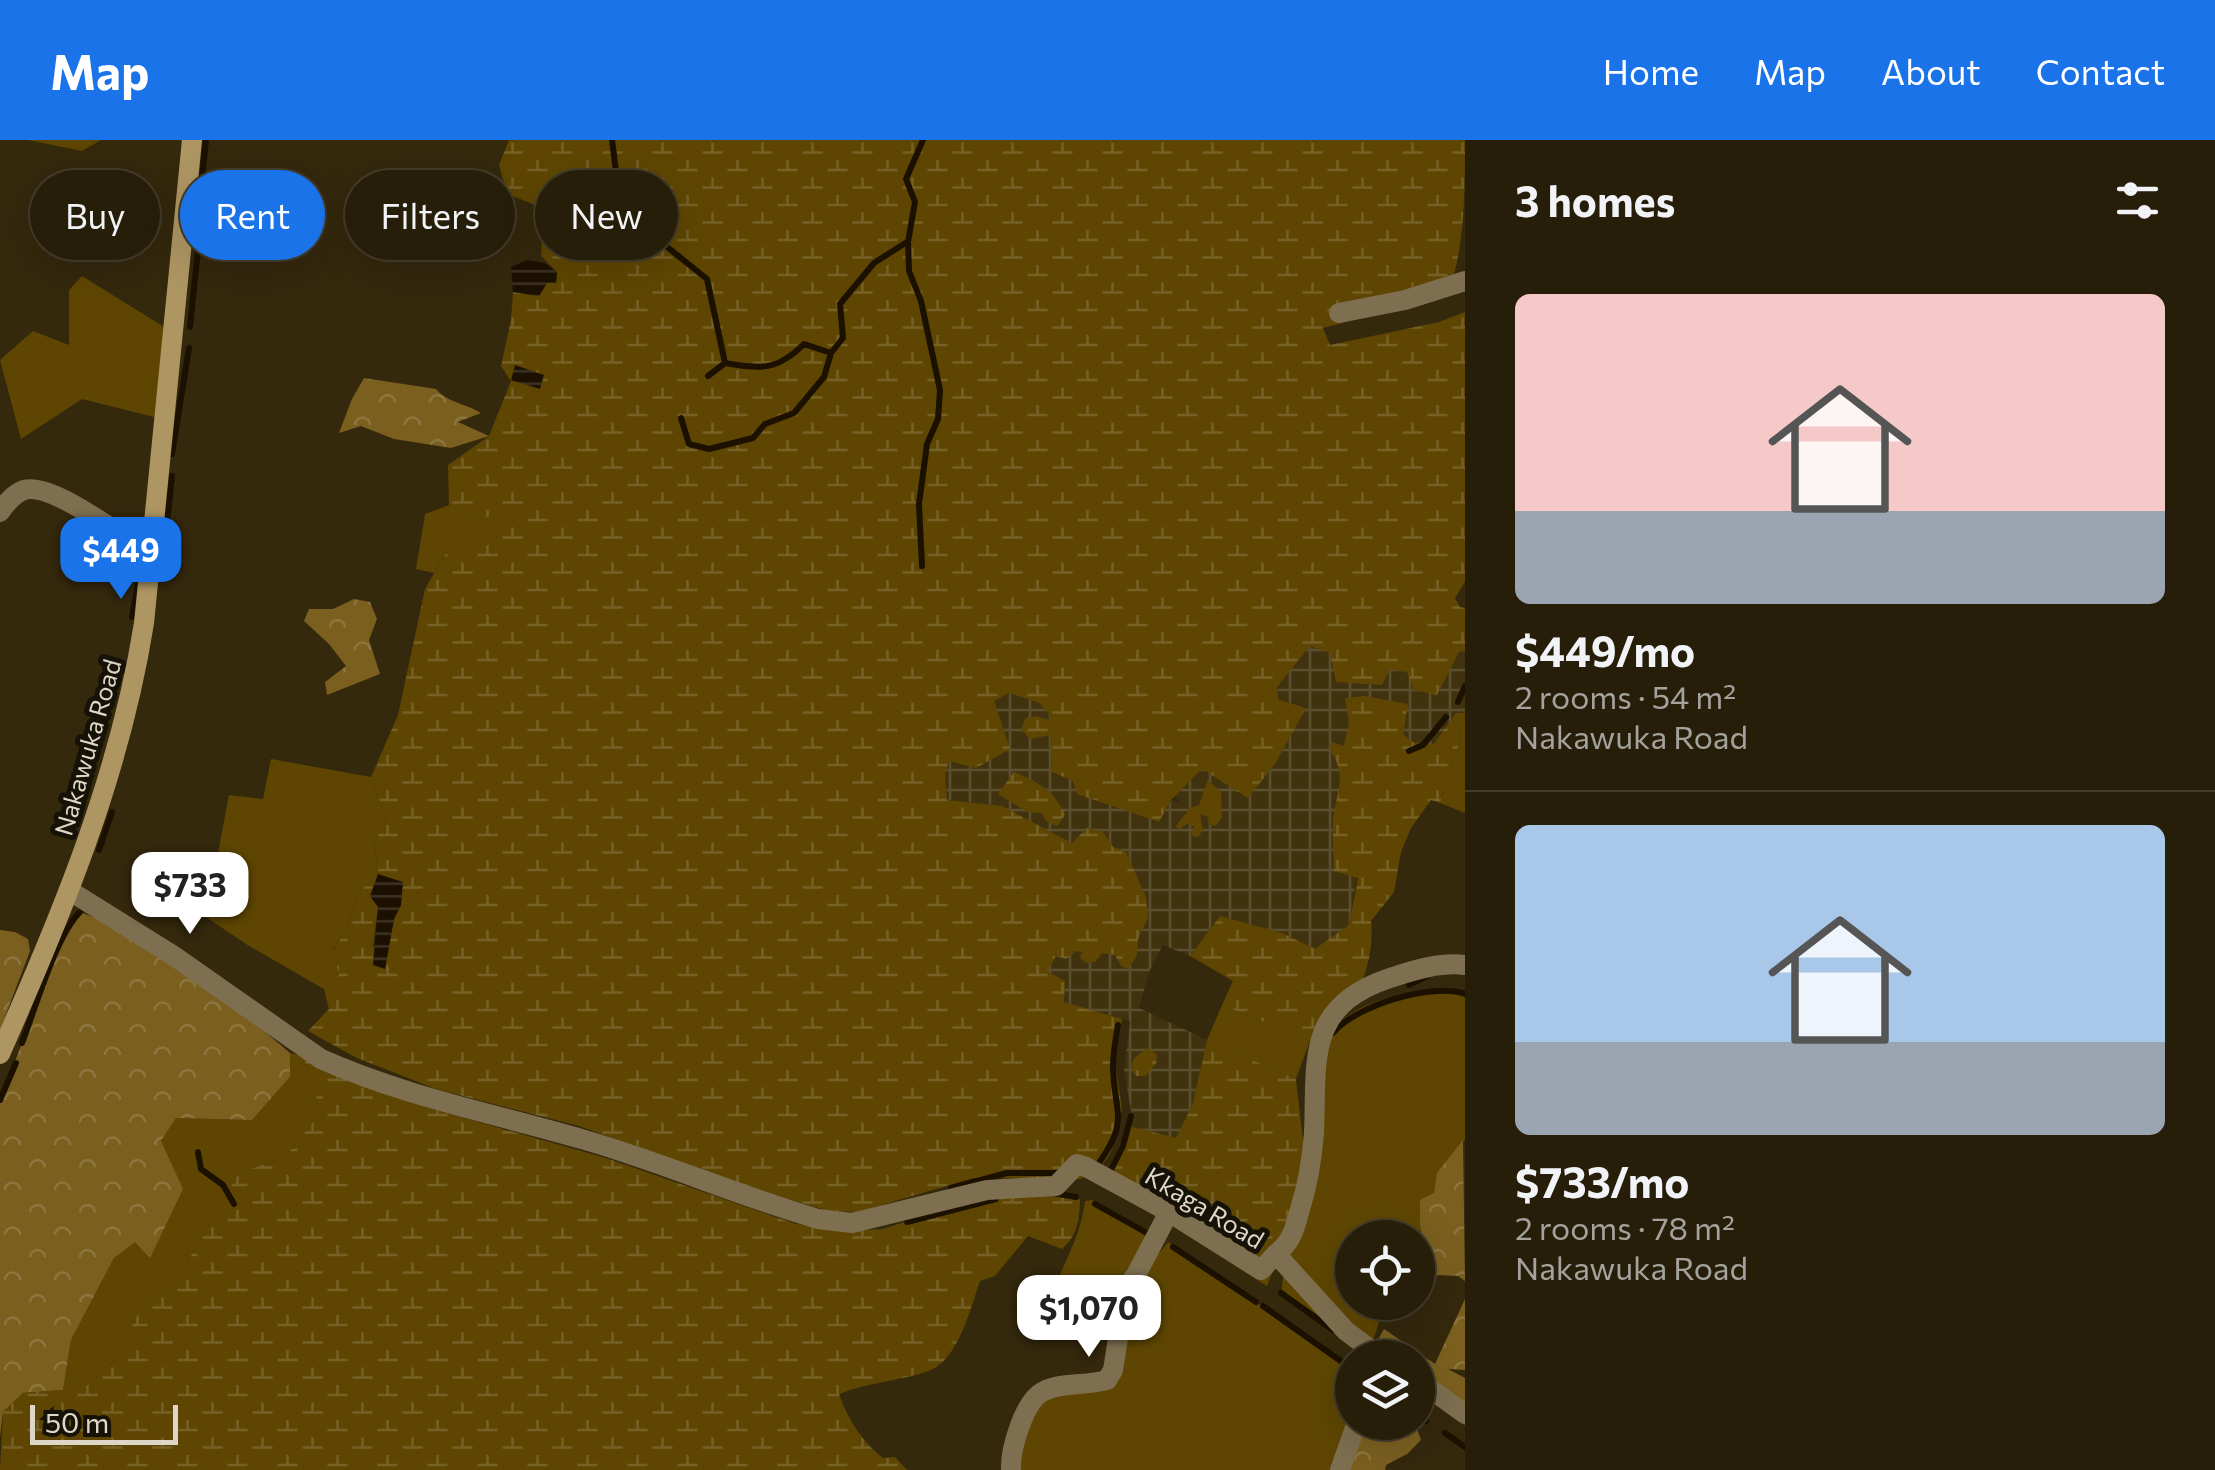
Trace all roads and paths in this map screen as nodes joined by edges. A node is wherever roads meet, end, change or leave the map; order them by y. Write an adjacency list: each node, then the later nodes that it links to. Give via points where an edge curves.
1 (192, 140): 5 (main road, Nakawuka Road)
2 (1465, 280): 3 (street)
3 (1339, 313)
4 (0, 512): 5 (street, via 23,490 41,490)
5 (151, 554): 6 (main road, Nakawuka Road, via 134,683 114,766)
6 (70, 891): 8 (main road, Nakawuka Road); 9 (street, Kkaga Road, via 331,1064 818,1219 852,1223 987,1190 1056,1186 1077,1164)
7 (1465, 965): 10 (street, via 1419,968 1360,988 1328,1022 1315,1055 1309,1176 1289,1244)
8 (0, 1054)
9 (1169, 1212): 10 (street, Kkaga Road, via 1261,1270); 15 (street, via 1126,1288 1114,1370 1107,1380 1043,1391 1012,1445)
10 (1276, 1254): 11 (street, Kkaga Road)
11 (1358, 1340)
12 (1435, 1392): 13 (street)
13 (1465, 1414)
14 (1351, 1440): 16 (street)
15 (1010, 1470)
16 (1340, 1470)

